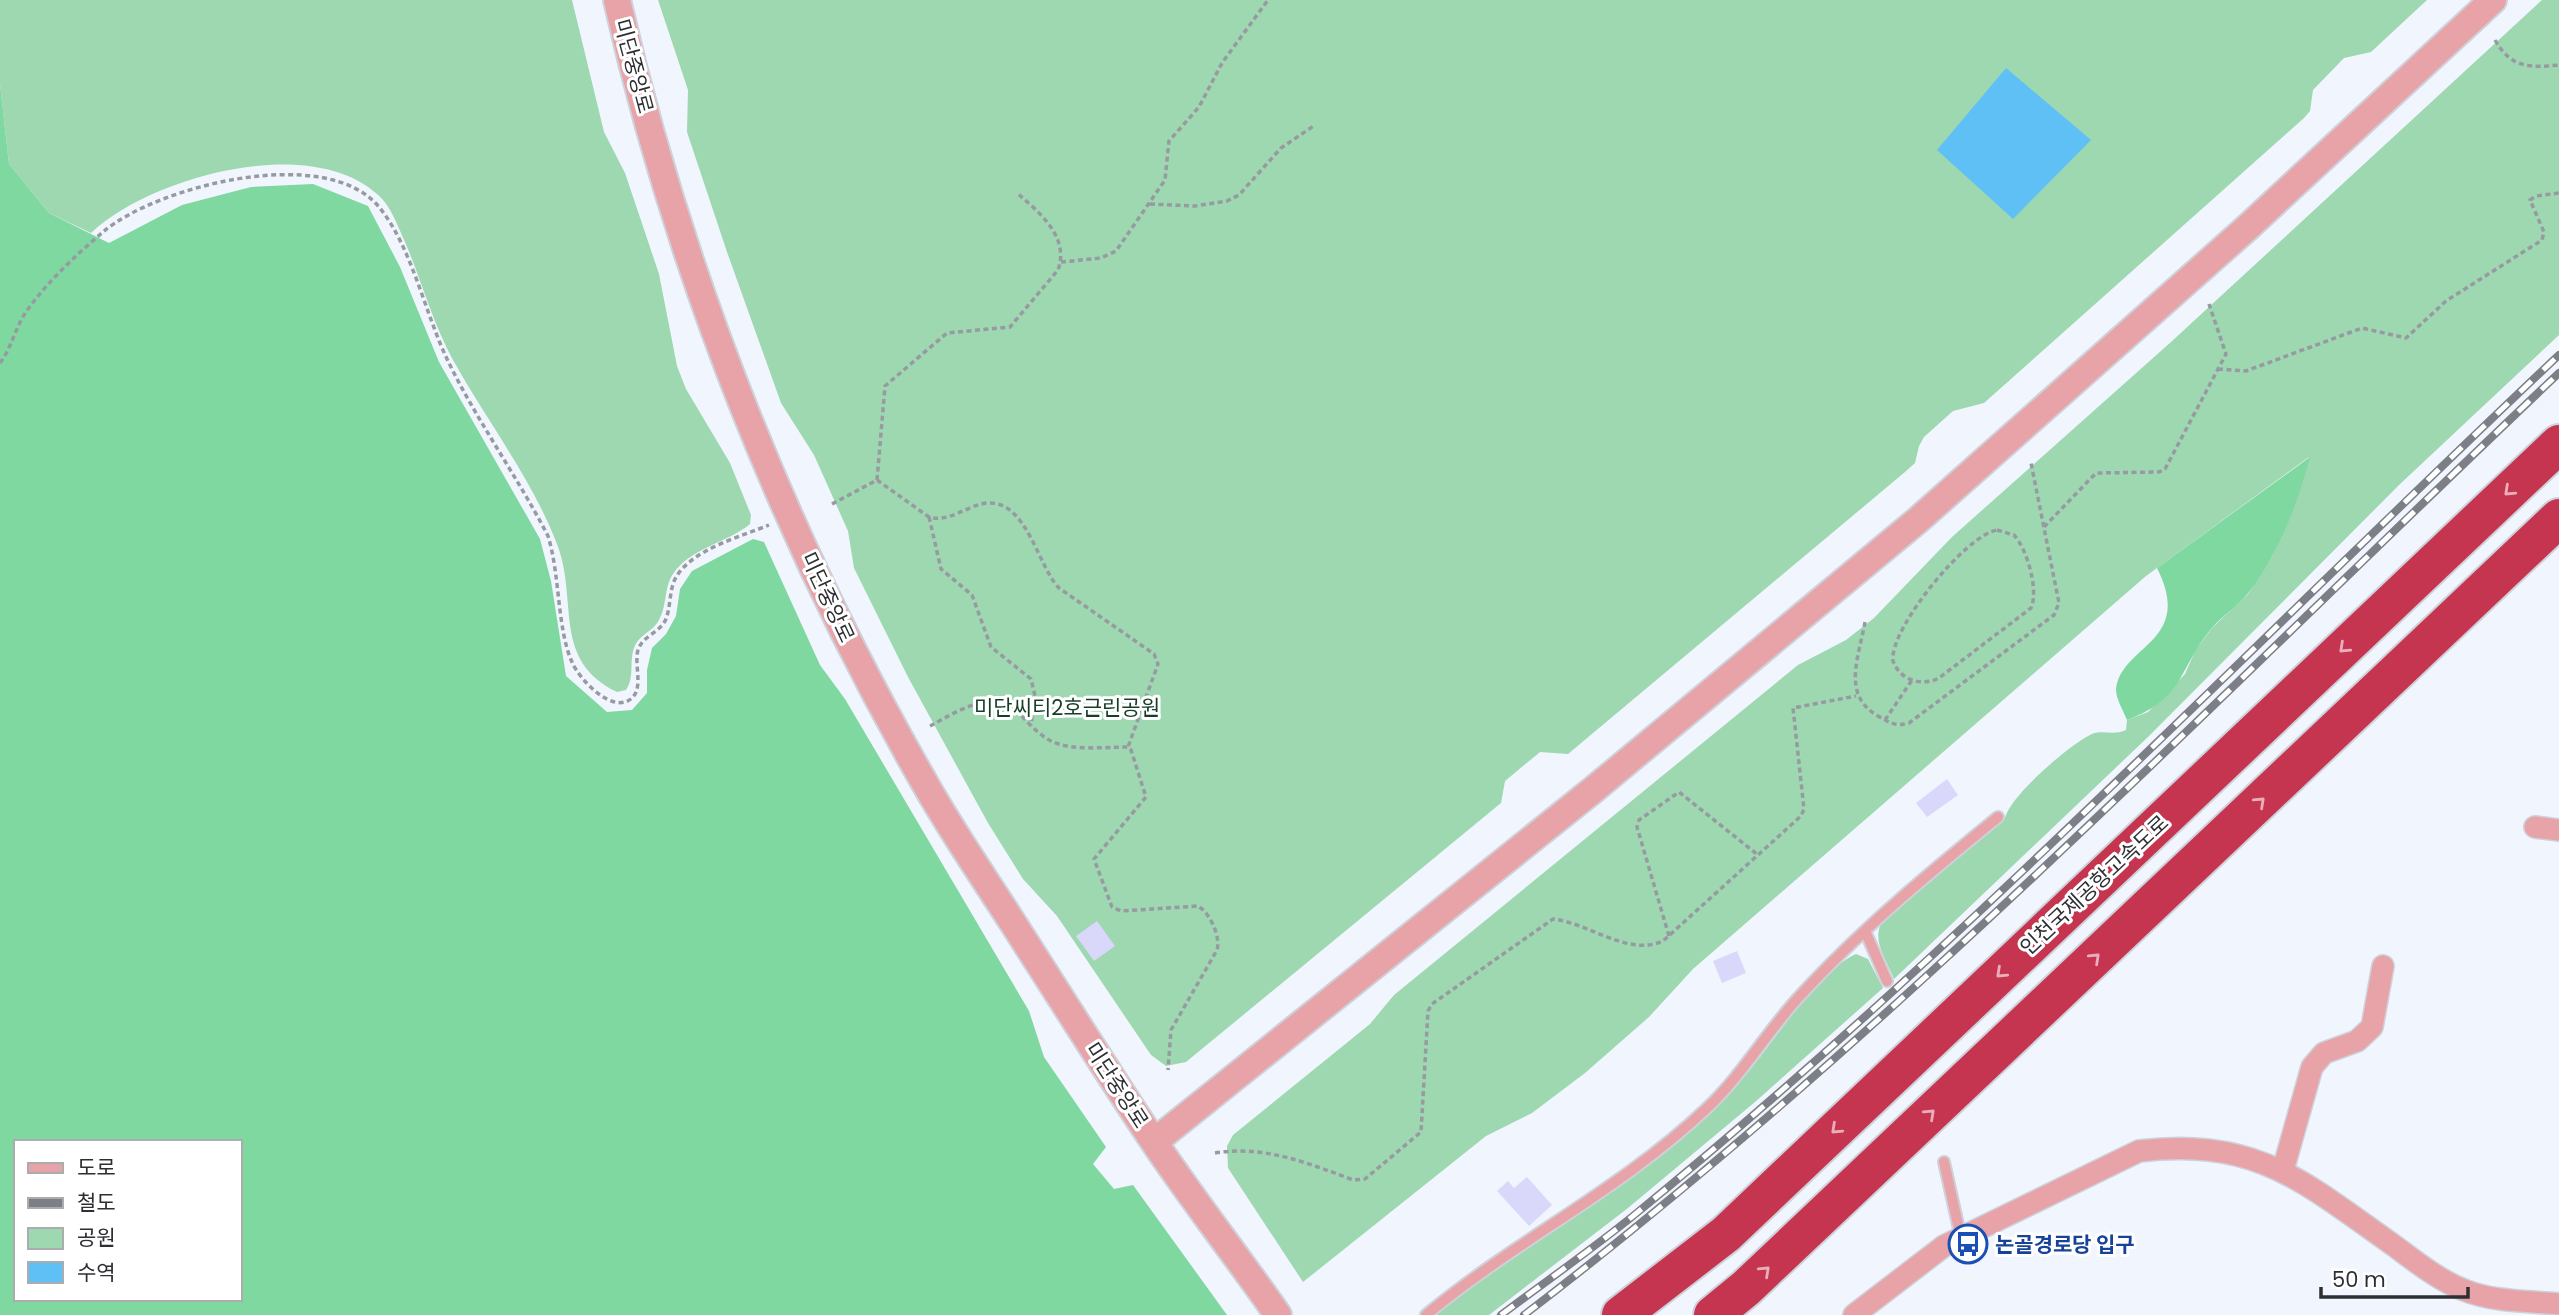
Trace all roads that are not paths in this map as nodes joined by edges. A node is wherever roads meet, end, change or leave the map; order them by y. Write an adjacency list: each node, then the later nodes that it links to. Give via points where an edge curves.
1 (617, 0): 11 (street, 미단중앙로, via 680,226 731,372 790,516 860,665 932,796)
2 (2493, 0): 11 (street, via 2248,228 1918,520 1593,790)
3 (2559, 444): 18 (highway, 인천국제공항고속도로, one-way to 18, via 1726,1234)
4 (2559, 519): 19 (highway, one-way to 4)
5 (1998, 817): 8 (lane)
6 (2535, 827): 7 (street)
7 (2559, 830)
8 (1864, 931): 10 (lane); 17 (lane, via 1797,999 1708,1107 1626,1176 1500,1257)
9 (2383, 966): 13 (street, via 2372,1027 2357,1041 2324,1053 2312,1067)
10 (1887, 981)
11 (1154, 1142): 16 (street, 미단중앙로)
12 (1944, 1162): 14 (lane)
13 (2283, 1170): 14 (street, via 2207,1148 2139,1151); 15 (street, via 2463,1290)
14 (1961, 1238): 20 (street)
15 (2559, 1304)
16 (1278, 1315)
17 (1426, 1315)
18 (1621, 1315)
19 (1713, 1315)
20 (1854, 1315)

